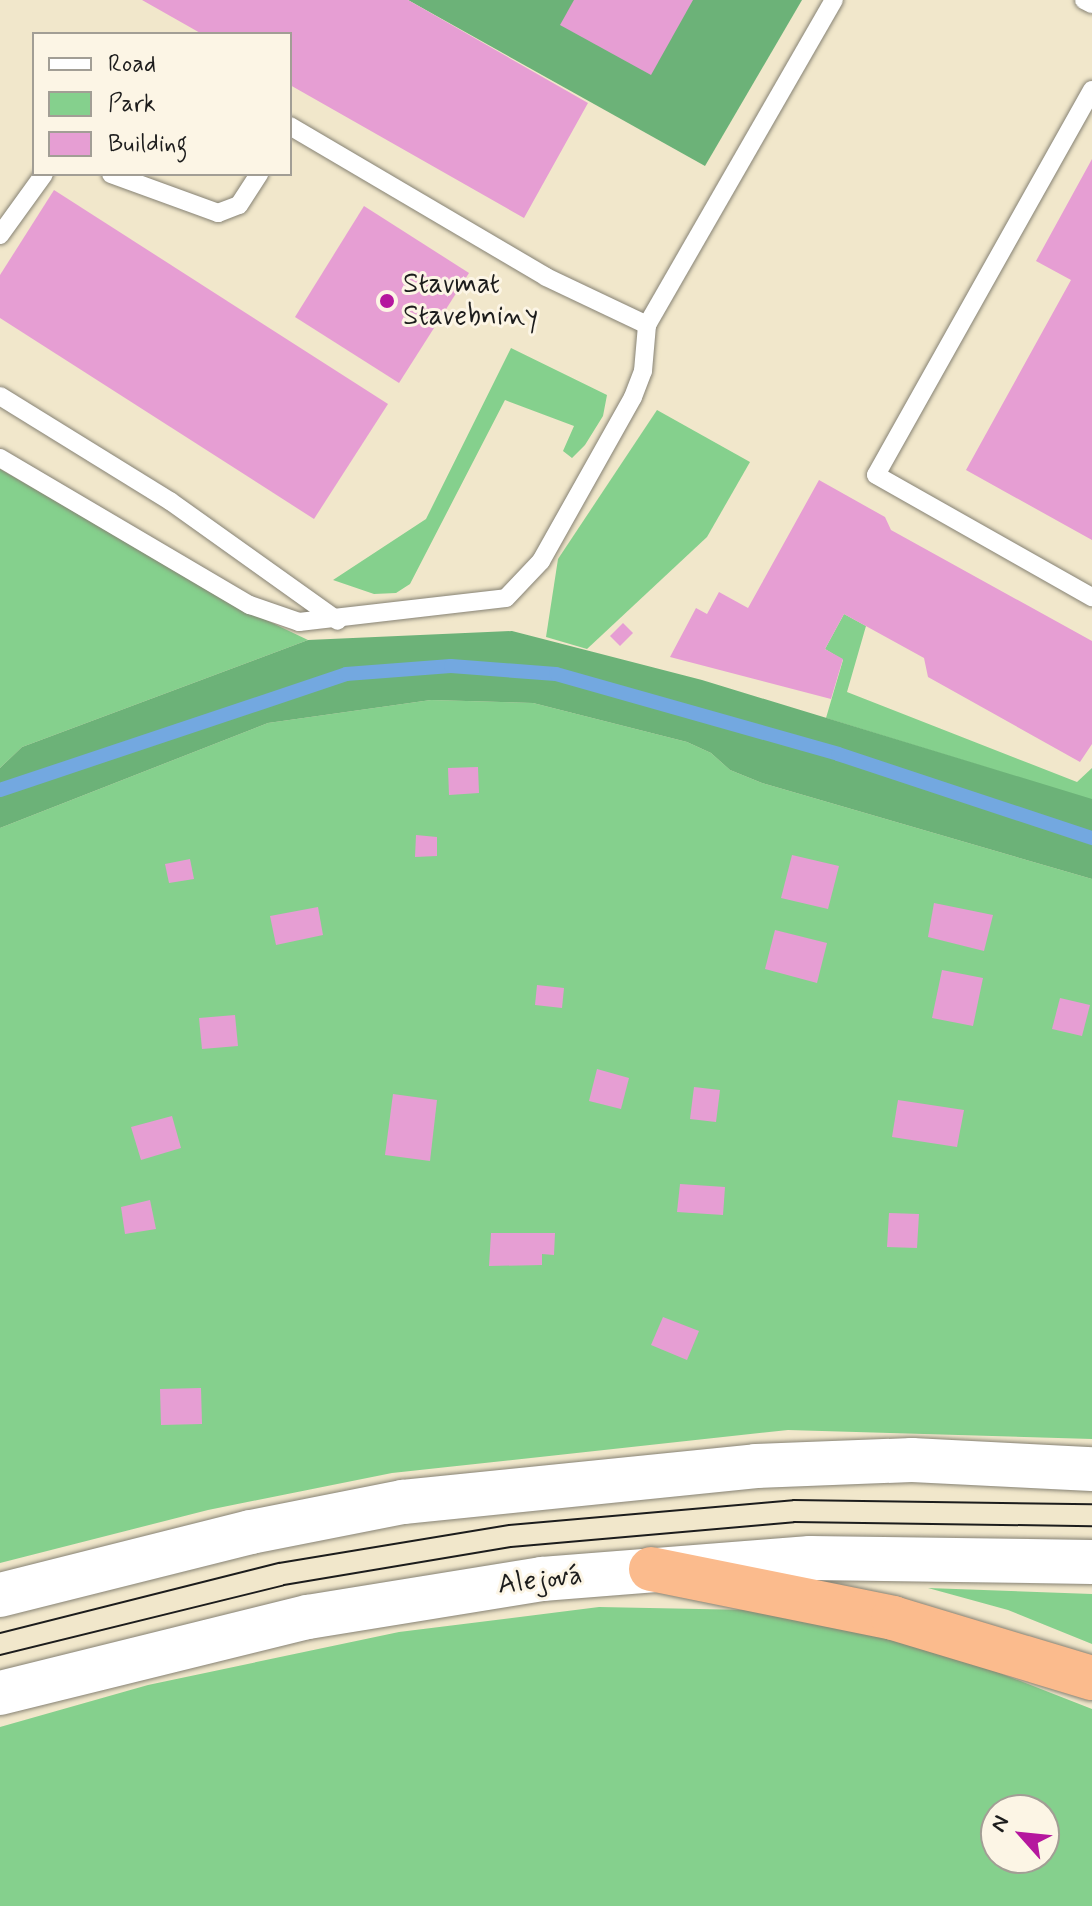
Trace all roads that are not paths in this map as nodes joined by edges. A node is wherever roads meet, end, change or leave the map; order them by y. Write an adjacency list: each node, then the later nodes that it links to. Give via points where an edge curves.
1 (834, 0): 10 (lane)
2 (1084, 0): 3 (lane)
3 (1092, 4)
4 (1092, 90): 13 (lane, via 876,475)
5 (292, 127): 10 (lane, via 546,277)
6 (43, 176): 9 (lane)
7 (116, 176): 8 (lane, via 218,213 239,205)
8 (258, 176)
9 (0, 235)
10 (647, 325): 14 (lane, via 643,371 633,397 523,584 506,598 480,605)
11 (0, 396): 14 (lane, via 170,501)
12 (0, 458): 14 (lane, via 250,605 299,622)
13 (1092, 597)
14 (338, 621)
15 (1092, 1469): 18 (street, via 912,1460 756,1466 403,1502 251,1532)
16 (1092, 1562): 17 (street, Alejová, via 810,1558)
17 (651, 1569): 19 (highway, via 893,1618); 20 (street, Alejová, via 542,1579 338,1611)
18 (0, 1595)
19 (1092, 1678)
20 (0, 1693)

